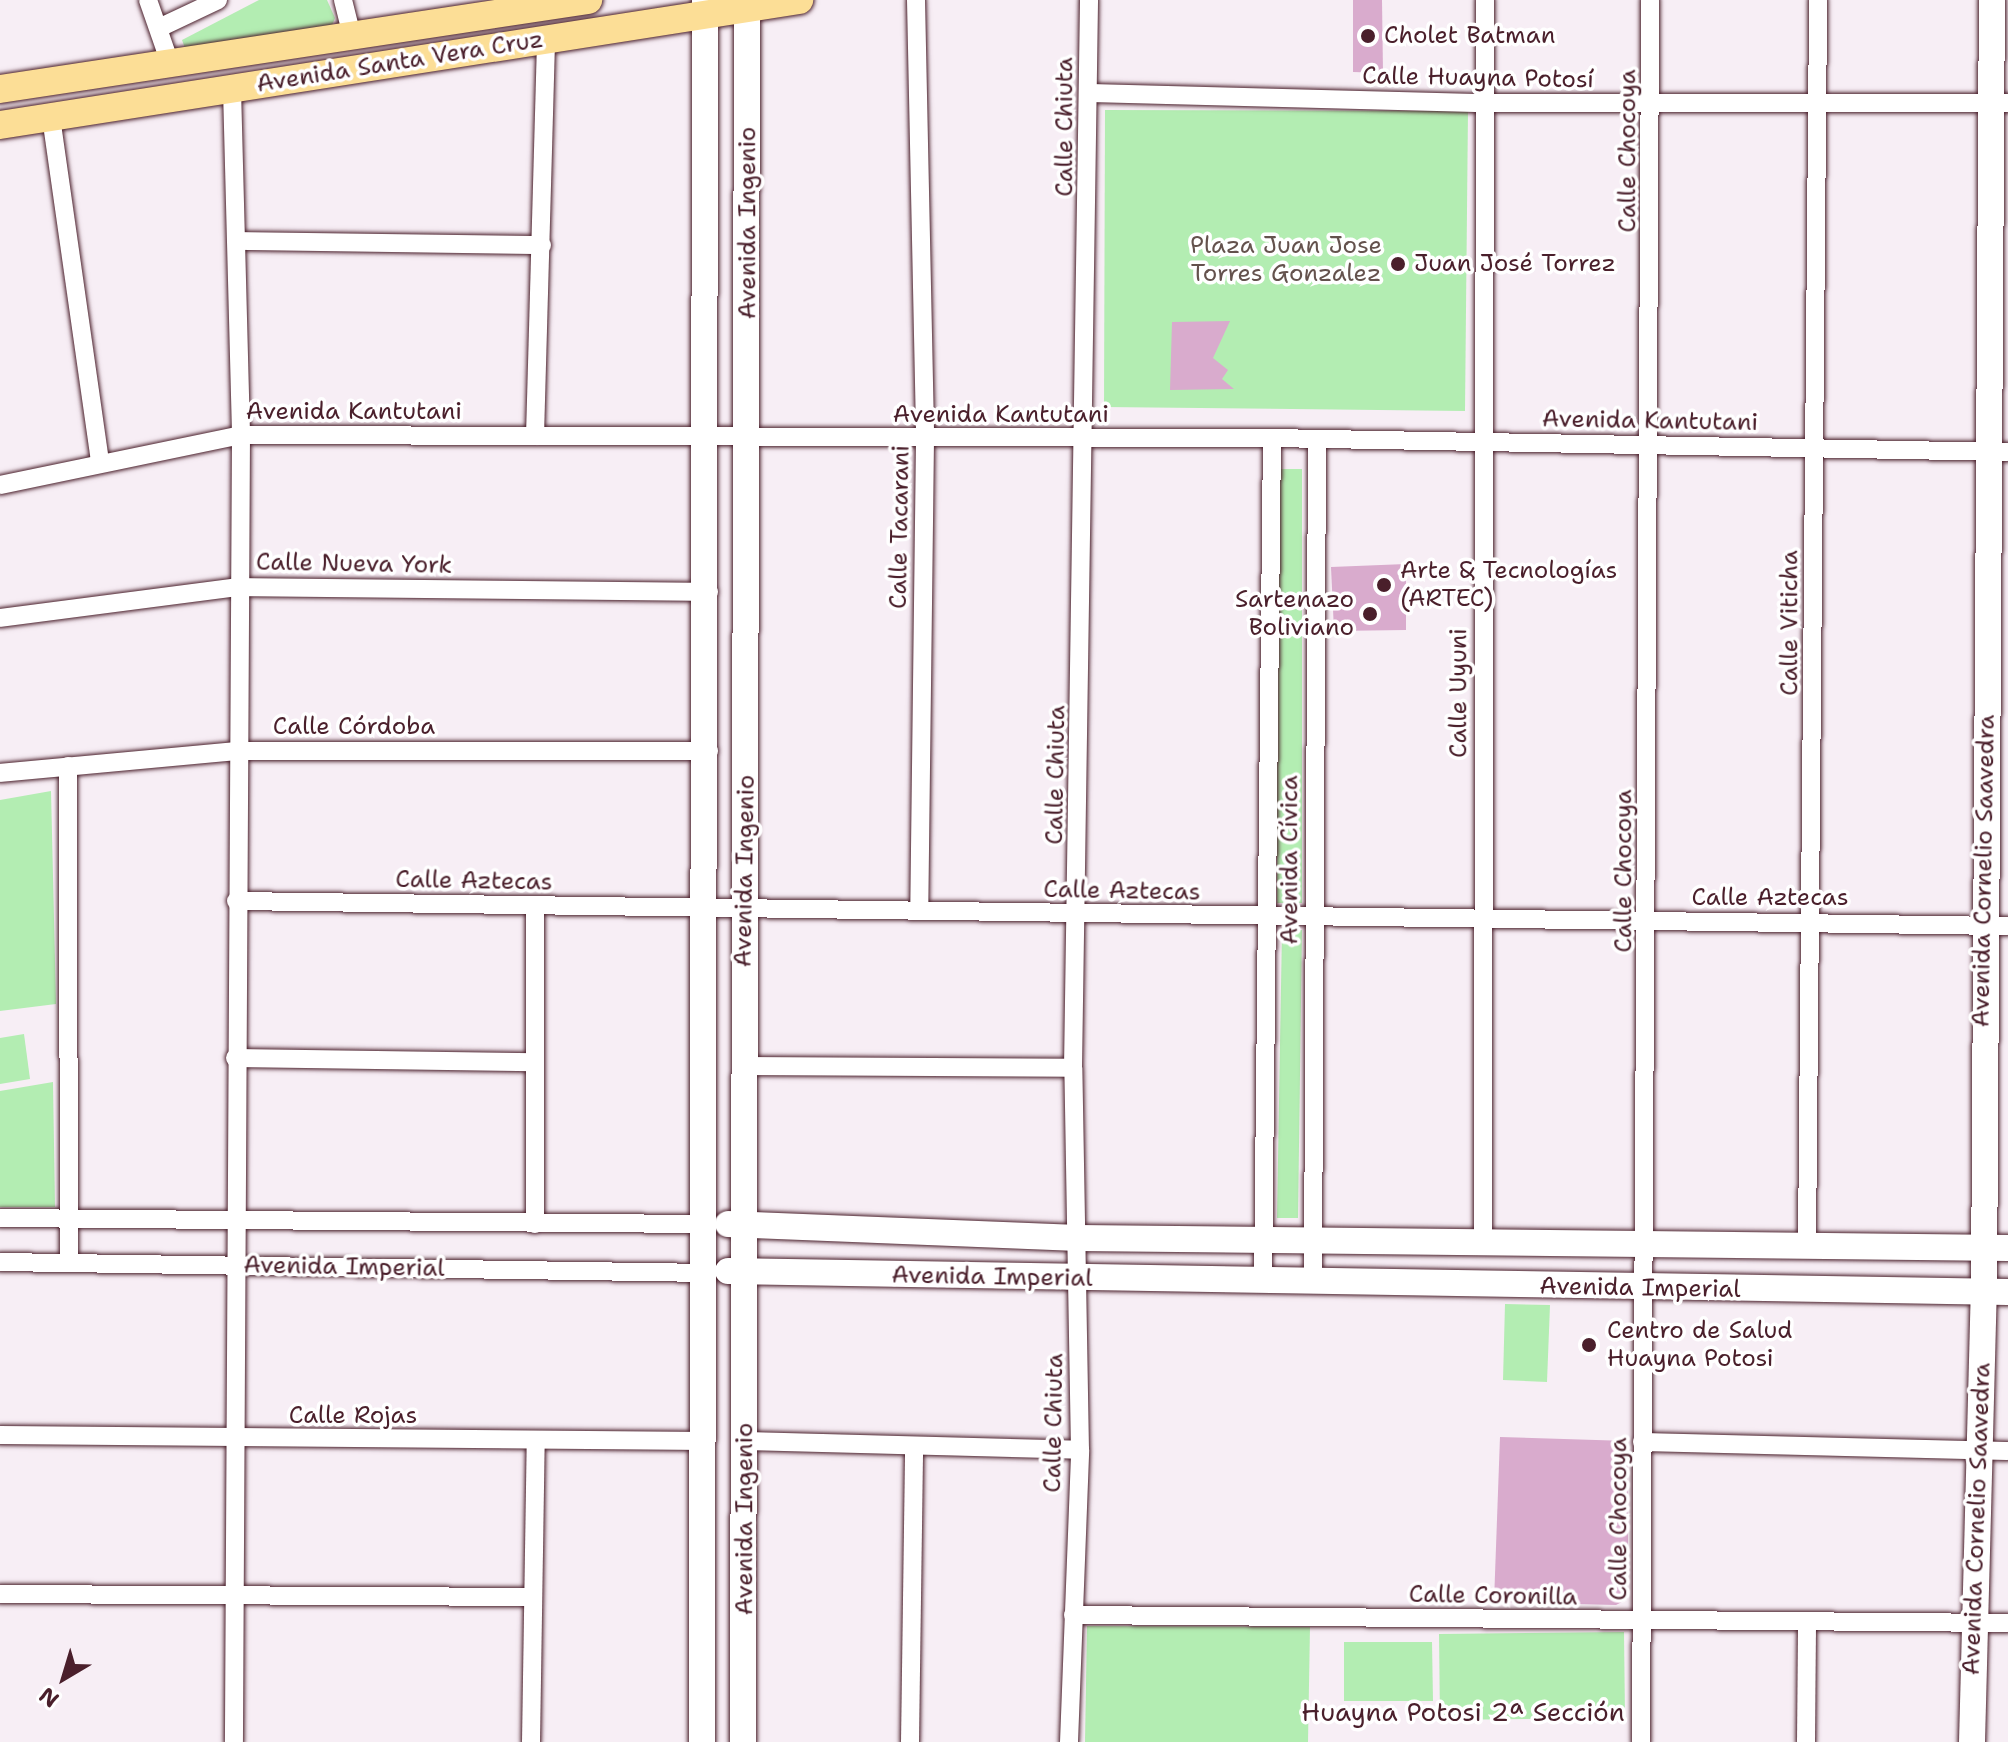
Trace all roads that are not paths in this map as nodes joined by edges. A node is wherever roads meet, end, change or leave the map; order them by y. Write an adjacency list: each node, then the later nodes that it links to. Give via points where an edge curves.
1 (148, 0): 15 (street)
2 (218, 0): 15 (street)
3 (343, 0): 16 (street)
4 (588, 0): 12 (main road, Avenida Santa Vera Cruz)
5 (799, 0): 13 (main road, Avenida Santa Vera Cruz)
6 (916, 0): 37 (street, Calle Tacarani)
7 (1089, 0): 21 (street, Calle Chiuta)
8 (1485, 0): 24 (street, Calle Uyuni)
9 (1650, 0): 25 (street, Calle Chocoya)
10 (1818, 0): 22 (street, Calle Viticha)
11 (1992, 0): 23 (street, Avenida Cornelio Saavedra)
12 (534, 4): 16 (main road, Avenida Santa Vera Cruz)
13 (747, 4): 14 (main road, Avenida Santa Vera Cruz); 32 (street, Avenida Ingenio)
14 (705, 7): 17 (main road, Avenida Santa Vera Cruz); 35 (street, Avenida Ingenio)
15 (161, 27): 18 (street)
16 (352, 36): 18 (main road, Avenida Santa Vera Cruz)
17 (546, 39): 20 (main road, Avenida Santa Vera Cruz); 29 (street)
18 (170, 63): 19 (main road, Avenida Santa Vera Cruz)
19 (0, 89)
20 (232, 89): 26 (main road, Avenida Santa Vera Cruz); 28 (street)
21 (1090, 93): 24 (street, Calle Huayna Potosí); 33 (street, Calle Chiuta)
22 (1820, 100): 23 (street, Calle Huayna Potosí); 25 (street, Calle Huayna Potosí); 40 (street, Calle Viticha)
23 (2001, 102): 41 (street, Avenida Cornelio Saavedra)
24 (1485, 103): 25 (street, Calle Huayna Potosí); 38 (street, Calle Uyuni)
25 (1652, 105): 39 (street, Calle Chocoya)
26 (51, 117): 27 (main road, Avenida Santa Vera Cruz); 42 (street)
27 (0, 125)
28 (241, 241): 29 (street); 30 (street)
29 (542, 245): 31 (street)
30 (241, 435): 31 (street, Avenida Kantutani); 42 (street, Avenida Kantutani); 44 (street)
31 (535, 436): 35 (street, Avenida Kantutani)
32 (749, 438): 35 (street, Avenida Kantutani); 37 (street, Avenida Kantutani); 54 (street, Avenida Ingenio)
33 (1087, 438): 34 (street, Avenida Kantutani); 37 (street, Avenida Kantutani); 56 (street, Calle Chiuta)
34 (1272, 438): 36 (street, Avenida Kantutani); 58 (street, Avenida Cívica)
35 (709, 439): 45 (street, Avenida Ingenio)
36 (1317, 439): 38 (street, Avenida Kantutani); 57 (street, Avenida Cívica)
37 (925, 440): 55 (street, Calle Tacarani)
38 (1484, 441): 39 (street, Avenida Kantutani); 59 (street, Calle Uyuni)
39 (1651, 444): 40 (street, Avenida Kantutani); 60 (street, Calle Chocoya)
40 (1815, 449): 41 (street, Avenida Kantutani); 61 (street, Calle Viticha)
41 (2000, 452): 62 (street, Avenida Cornelio Saavedra)
42 (100, 463): 43 (street, Avenida Kantutani)
43 (0, 485)
44 (238, 587): 45 (street, Calle Nueva York); 46 (street, Calle Nueva York); 47 (street)
45 (709, 592): 48 (street, Avenida Ingenio)
46 (0, 618)
47 (236, 751): 48 (street, Calle Córdoba); 49 (street, Calle Córdoba); 51 (street)
48 (709, 751): 53 (street, Avenida Ingenio)
49 (68, 766): 50 (street, Calle Córdoba); 68 (street)
50 (0, 773)
51 (236, 901): 52 (street, Calle Aztecas); 63 (street)
52 (535, 906): 53 (street, Calle Aztecas); 64 (street)
53 (708, 906): 54 (street, Calle Aztecas); 71 (street, Avenida Ingenio)
54 (746, 906): 55 (street, Calle Aztecas); 65 (street, Avenida Ingenio)
55 (919, 910): 56 (street, Calle Aztecas)
56 (1078, 914): 58 (street, Calle Aztecas); 66 (street, Calle Chiuta)
57 (1314, 915): 58 (street, Calle Aztecas); 59 (street, Calle Aztecas); 75 (street, Avenida Cívica)
58 (1267, 917): 74 (street, Avenida Cívica)
59 (1482, 918): 60 (street, Calle Aztecas); 76 (street, Calle Uyuni)
60 (1647, 922): 61 (street, Calle Aztecas); 77 (street, Calle Chocoya)
61 (1812, 922): 62 (street, Calle Aztecas); 78 (street, Calle Viticha)
62 (1995, 926): 79 (street, Avenida Cornelio Saavedra)
63 (235, 1058): 64 (street); 67 (street)
64 (535, 1062): 70 (street)
65 (742, 1066): 66 (street); 72 (street, Avenida Ingenio)
66 (1073, 1068): 73 (street, Calle Chiuta)
67 (235, 1216): 68 (street, Avenida Imperial); 70 (street, Avenida Imperial); 82 (street)
68 (67, 1217): 69 (street, Avenida Imperial); 81 (street)
69 (0, 1218)
70 (535, 1224): 71 (street, Avenida Imperial)
71 (708, 1224): 72 (street, Avenida Imperial); 84 (street, Avenida Ingenio)
72 (744, 1224): 73 (street, Avenida Imperial); 83 (street, Avenida Ingenio)
73 (1078, 1238): 74 (street, Avenida Imperial); 85 (street, Calle Chiuta)
74 (1264, 1240): 75 (street, Avenida Imperial); 86 (street, Avenida Cívica)
75 (1312, 1241): 76 (street, Avenida Imperial); 87 (street, Avenida Cívica)
76 (1483, 1243): 77 (street, Avenida Imperial)
77 (1648, 1244): 78 (street, Avenida Imperial); 88 (street, Calle Chocoya)
78 (1807, 1247): 79 (street, Avenida Imperial)
79 (1996, 1247): 89 (street, Avenida Cornelio Saavedra)
80 (0, 1262): 81 (street, Avenida Imperial)
81 (69, 1262): 82 (street, Avenida Imperial)
82 (235, 1265): 84 (street, Avenida Imperial); 91 (street)
83 (743, 1270): 84 (street, Avenida Imperial); 85 (street, Avenida Imperial); 94 (street, Avenida Ingenio)
84 (707, 1273): 93 (street, Avenida Ingenio)
85 (1079, 1280): 86 (street, Avenida Imperial); 97 (street, Calle Chiuta)
86 (1263, 1280): 87 (street, Avenida Imperial)
87 (1313, 1281): 88 (street, Avenida Imperial)
88 (1648, 1288): 89 (street, Avenida Imperial); 95 (street, Calle Chocoya)
89 (1996, 1292): 98 (street, Avenida Cornelio Saavedra)
90 (0, 1435): 91 (street, Calle Rojas)
91 (235, 1440): 92 (street, Calle Rojas); 101 (street)
92 (536, 1440): 93 (street, Calle Rojas); 102 (street)
93 (706, 1441): 110 (street, Avenida Ingenio)
94 (746, 1441): 96 (street); 111 (street, Avenida Ingenio)
95 (1642, 1442): 98 (street); 105 (street, Calle Chocoya)
96 (914, 1447): 97 (street); 112 (street)
97 (1080, 1450): 103 (street, Calle Chiuta)
98 (1979, 1450): 99 (street); 106 (street, Avenida Cornelio Saavedra)
99 (2008, 1451)
100 (0, 1594): 101 (street)
101 (234, 1595): 102 (street); 108 (street)
102 (533, 1597): 109 (street)
103 (1073, 1615): 105 (street, Calle Coronilla); 113 (street, Calle Chiuta)
104 (1807, 1621): 105 (street, Calle Coronilla); 106 (street, Calle Coronilla); 115 (street)
105 (1644, 1622): 114 (street, Calle Chocoya)
106 (1973, 1623): 107 (street, Calle Coronilla); 116 (street, Avenida Cornelio Saavedra)
107 (2008, 1623)
108 (234, 1742)
109 (531, 1742)
110 (702, 1742)
111 (743, 1742)
112 (910, 1742)
113 (1069, 1742)
114 (1641, 1742)
115 (1806, 1742)
116 (1972, 1742)

